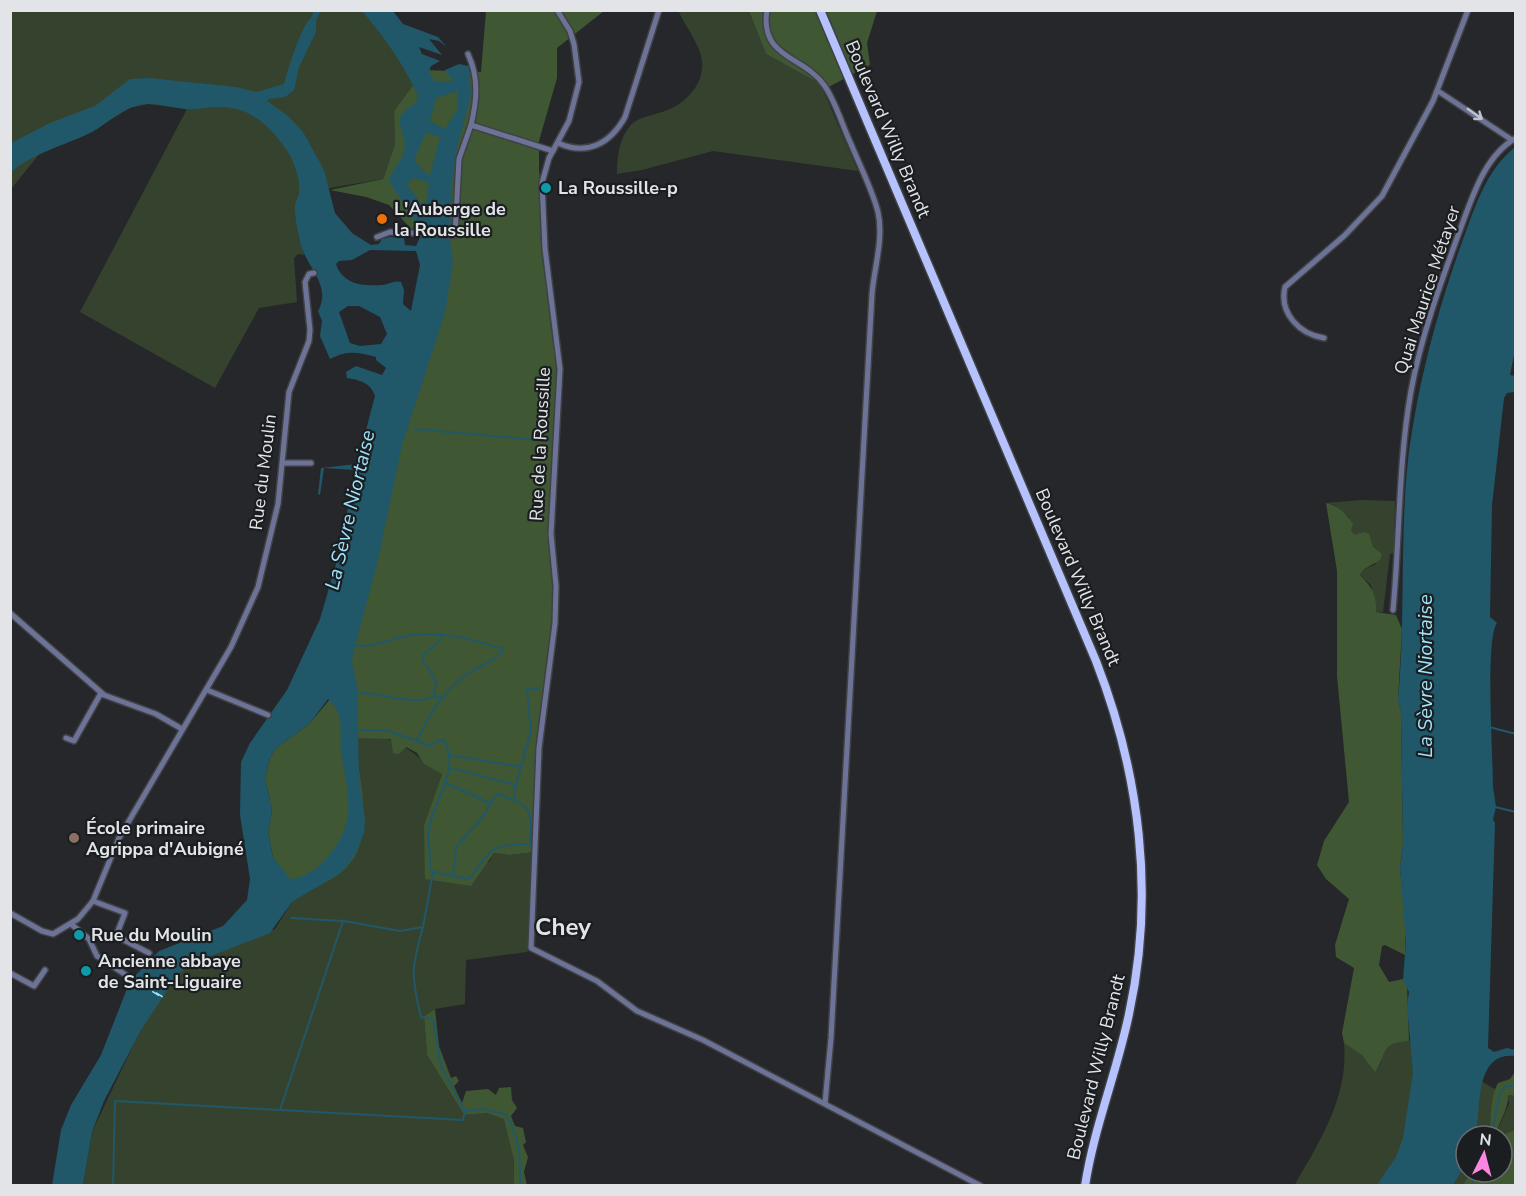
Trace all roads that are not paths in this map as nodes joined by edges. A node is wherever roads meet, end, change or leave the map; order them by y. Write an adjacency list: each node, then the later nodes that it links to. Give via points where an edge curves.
1 (557, 10): 10 (street, Rue de la Roussille, via 574,44 579,82 569,121)
2 (659, 10): 10 (street, via 625,117 616,132 605,142 587,149 571,149)
3 (767, 10): 31 (street, via 767,27 774,45 818,78 830,95 874,199 880,233 872,294)
4 (820, 10): 33 (main road, Boulevard Willy Brandt, via 1096,661 1128,763 1142,866 1139,955 1123,1039)
5 (1468, 10): 7 (street)
6 (468, 54): 8 (street, via 476,81)
7 (1438, 91): 9 (street, one-way to 9); 14 (street, via 1382,196 1344,236 1285,287 1288,317)
8 (471, 125): 11 (street); 12 (street, via 460,148 455,235 390,232)
9 (1514, 139): 17 (street, Quai Maurice Métayer, via 1488,166 1472,198 1415,373 1403,455)
10 (558, 143): 11 (street, Rue de la Roussille)
11 (553, 151): 31 (street, Rue de la Roussille, via 542,183 560,369 551,534 556,605 539,748 531,948 597,981 637,1011)
12 (378, 237)
13 (314, 273): 15 (street, Rue du Moulin, via 305,282 310,330 289,392)
14 (1324, 338)
15 (282, 463): 16 (street); 19 (street, Rue du Moulin, via 278,504 258,587)
16 (311, 463)
17 (1392, 610)
18 (10, 613): 20 (street)
19 (207, 690): 21 (street); 22 (street, Rue du Moulin)
20 (101, 693): 22 (street, via 156,714); 23 (street, via 74,741)
21 (268, 715)
22 (182, 729): 24 (street, Rue du Moulin, via 119,838)
23 (66, 738)
24 (93, 901): 26 (street, Rue du Moulin); 27 (street, via 125,913 116,936)
25 (10, 913): 26 (street, via 53,934)
26 (71, 924): 30 (street, via 89,939 97,956)
27 (149, 953)
28 (45, 970): 29 (street, via 34,986)
29 (10, 973)
30 (132, 979)
31 (825, 1103): 32 (street)
32 (981, 1185)
33 (1085, 1185)

